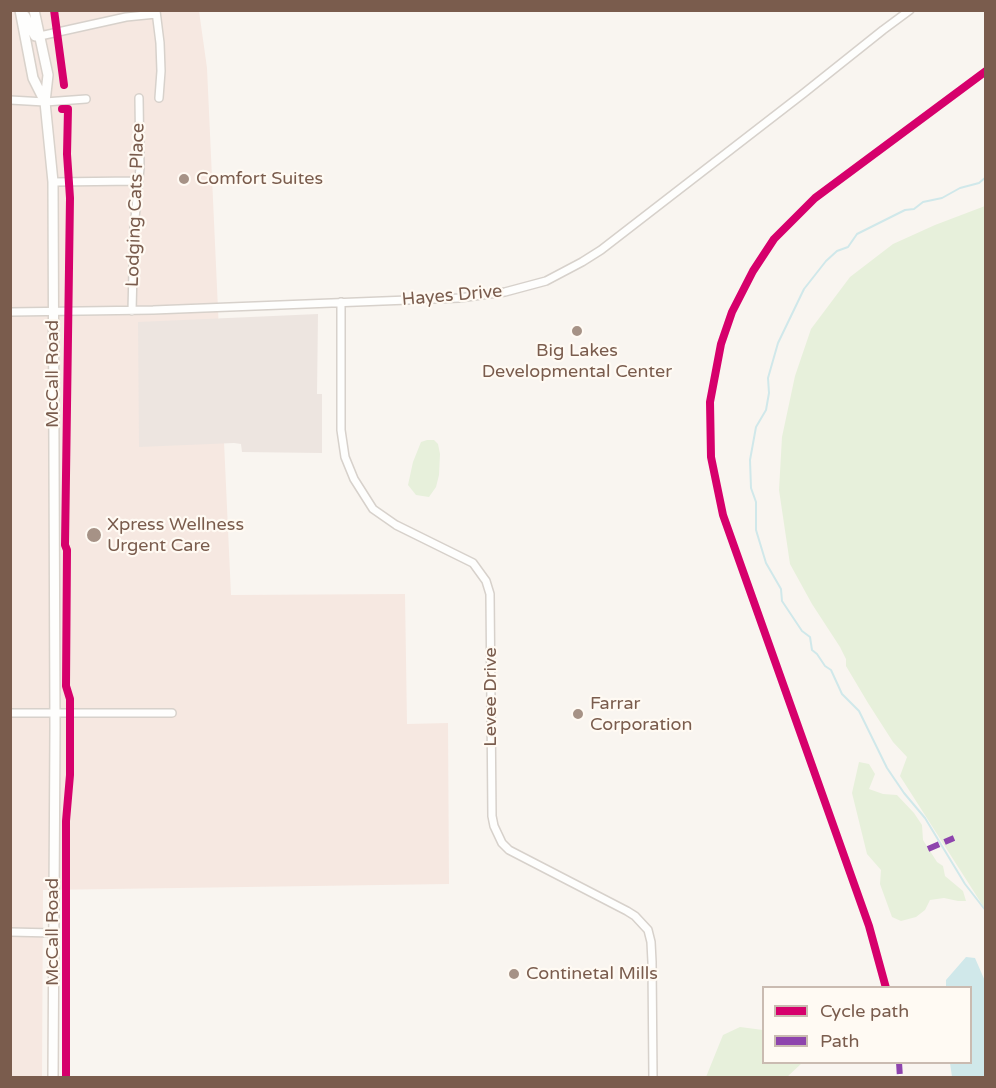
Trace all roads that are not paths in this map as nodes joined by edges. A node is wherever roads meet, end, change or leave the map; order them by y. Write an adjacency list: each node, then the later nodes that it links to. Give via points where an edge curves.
1 (21, 10): 5 (main road, via 31,31); 10 (main road, McCall Road, via 33,78)
2 (34, 10): 5 (main road, McCall Road)
3 (910, 10): 13 (street, Hayes Drive, via 601,250 546,281 483,296)
4 (156, 12): 5 (street); 7 (street)
5 (40, 36): 10 (main road, McCall Road, via 48,75)
6 (139, 98): 12 (street, Lodging Cats Place)
7 (159, 98)
8 (86, 99): 10 (street)
9 (10, 100): 10 (street)
10 (45, 102): 11 (main road, McCall Road)
11 (53, 182): 12 (street); 16 (main road, McCall Road)
12 (137, 182): 14 (street, Lodging Cats Place)
13 (340, 302): 14 (street, Hayes Drive); 23 (street, Levee Drive, via 341,430 345,457 354,479 373,509 396,525 472,563 486,581 490,594 494,826 509,850 635,916 648,930)
14 (132, 311): 16 (street, Hayes Drive)
15 (10, 312): 16 (street, Hayes Drive)
16 (53, 312): 17 (main road, McCall Road)
17 (55, 712): 18 (street); 19 (street); 21 (main road, McCall Road)
18 (10, 713)
19 (172, 713)
20 (10, 932): 21 (street)
21 (53, 933): 22 (main road, McCall Road)
22 (53, 1077)
23 (653, 1077)

